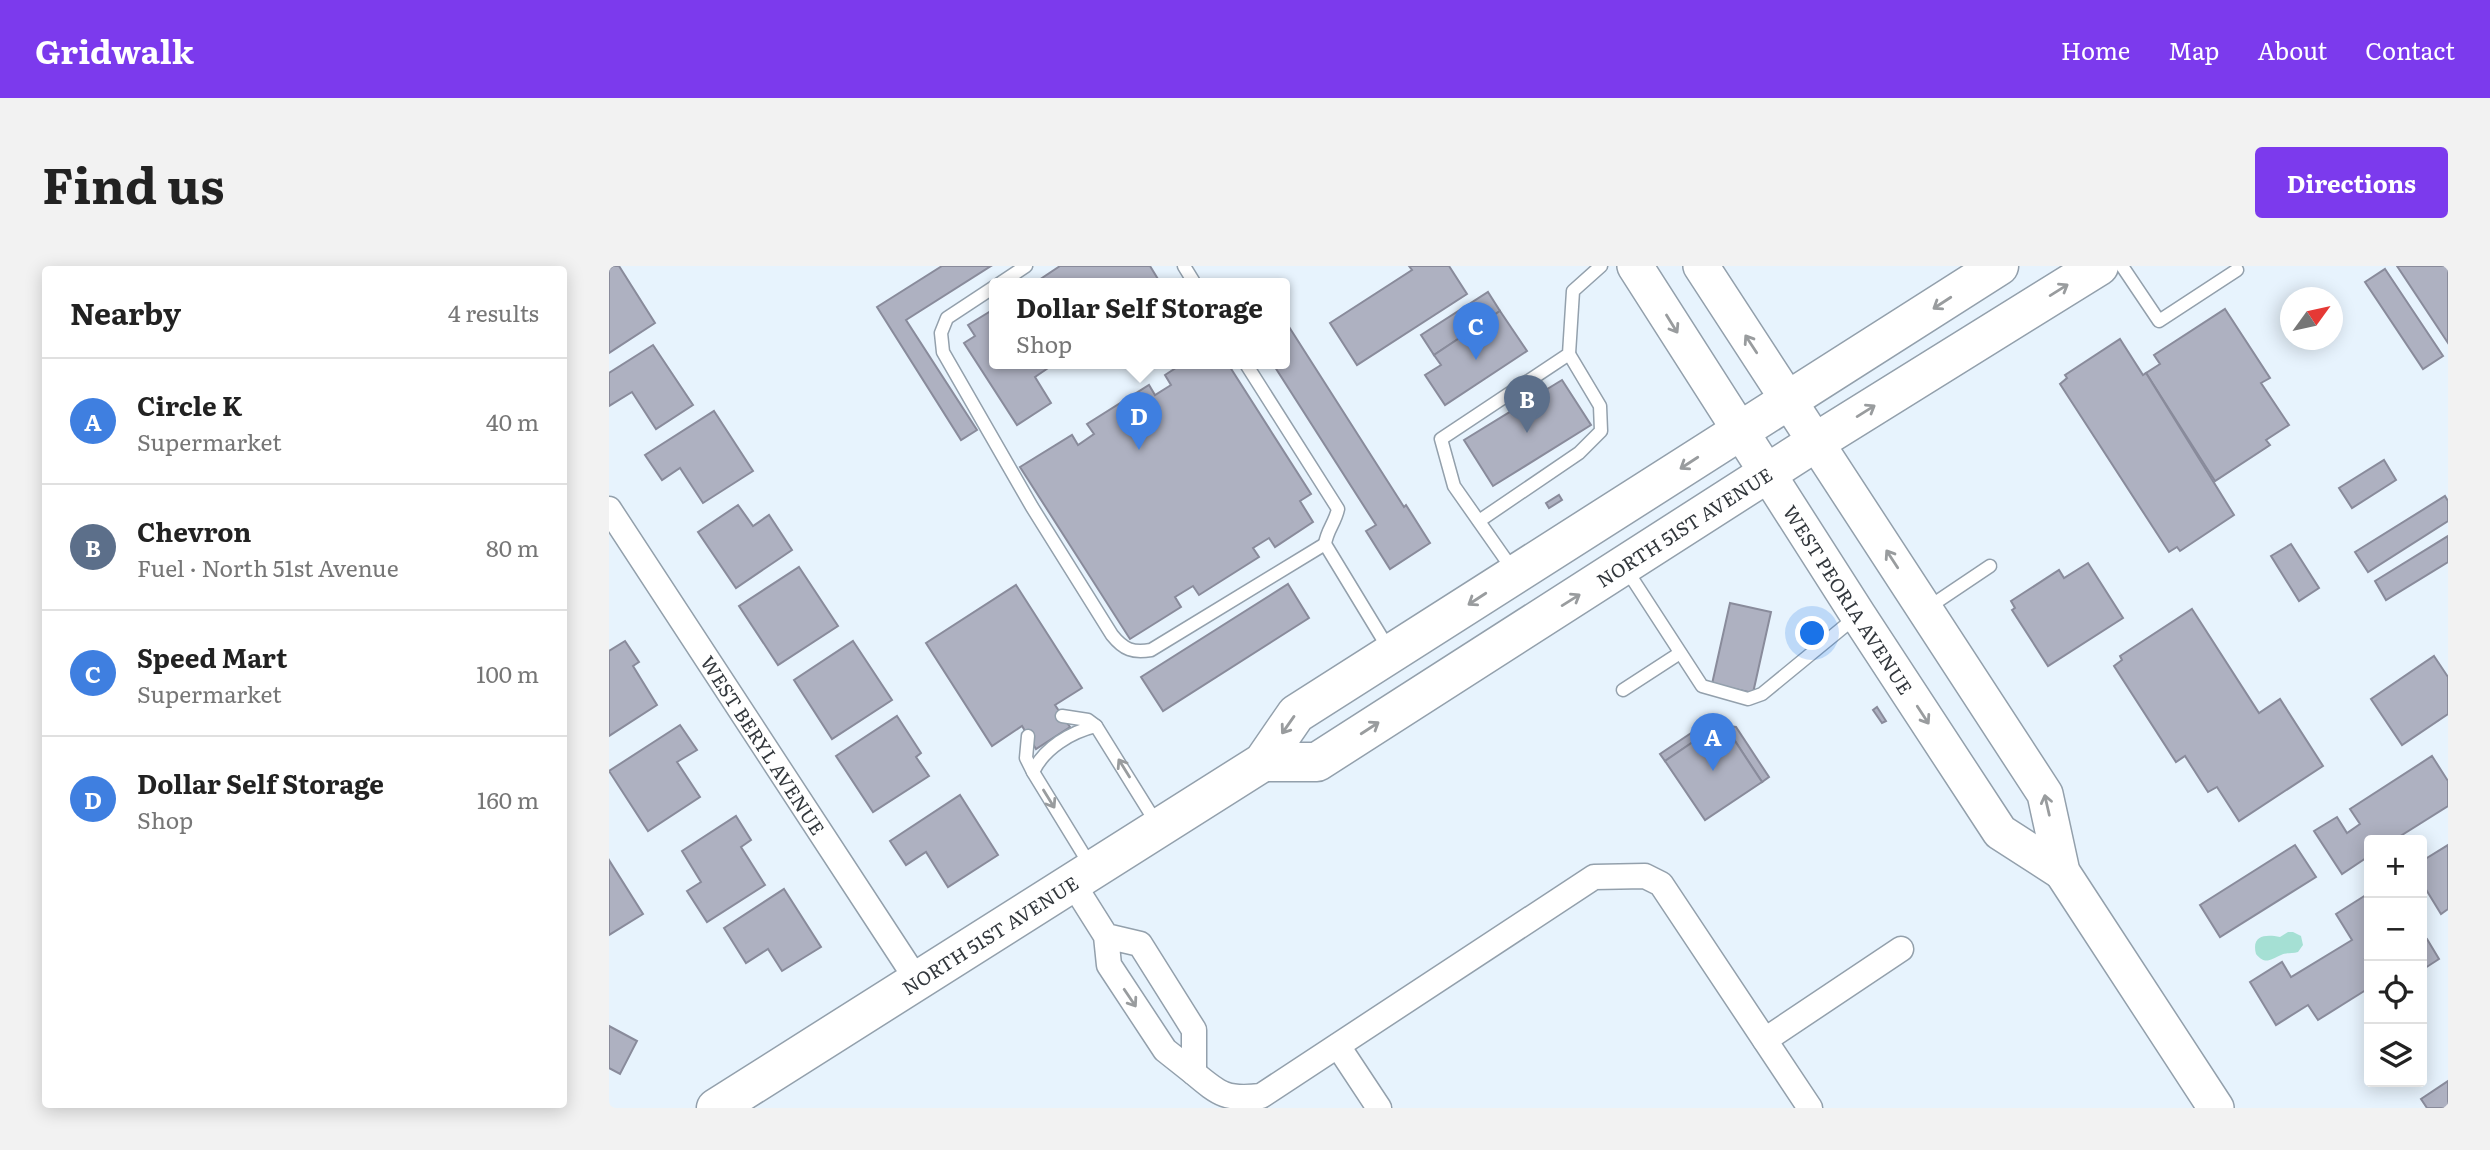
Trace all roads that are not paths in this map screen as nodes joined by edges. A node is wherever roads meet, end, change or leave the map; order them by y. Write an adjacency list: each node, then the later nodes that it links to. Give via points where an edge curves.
1 (1026, 266): 9 (lane)
2 (1601, 266): 11 (lane, via 1573,291)
3 (1635, 266): 14 (main road, WEST PEORIA AVENUE, one-way to 14)
4 (1700, 266): 13 (main road, WEST PEORIA AVENUE, one-way to 4)
5 (1999, 266): 13 (main road, NORTH 51ST AVENUE, one-way to 13)
6 (2099, 266): 15 (main road, NORTH 51ST AVENUE, one-way to 6)
7 (2122, 266): 8 (lane, via 2159,321)
8 (2237, 270)
9 (1008, 278)
10 (989, 290): 19 (lane, via 947,318 941,333 943,352 1032,507 1121,646 1134,652 1151,650)
11 (1569, 354): 18 (lane, via 1600,406 1601,431 1579,453); 18 (lane, via 1441,439 1454,486)
12 (1249, 369): 19 (lane, via 1338,509)
13 (1789, 401): 14 (main road, NORTH 51ST AVENUE); 15 (main road, WEST PEORIA AVENUE)
14 (1740, 431): 16 (main road, WEST PEORIA AVENUE); 22 (main road, NORTH 51ST AVENUE, one-way to 22)
15 (1816, 442): 16 (main road, NORTH 51ST AVENUE); 23 (main road, WEST PEORIA AVENUE, one-way to 15)
16 (1767, 474): 20 (main road, NORTH 51ST AVENUE); 24 (main road, WEST PEORIA AVENUE)
17 (609, 509): 38 (street, WEST BERYL AVENUE)
18 (1479, 521): 22 (lane)
19 (1325, 544): 25 (lane)
20 (1624, 566): 26 (lane); 31 (main road, NORTH 51ST AVENUE, one-way to 20, via 1317,762)
21 (1990, 566): 23 (lane)
22 (1516, 574): 25 (main road, NORTH 51ST AVENUE, one-way to 25)
23 (1925, 610): 34 (main road, WEST PEORIA AVENUE, one-way to 23, via 2045,794)
24 (1858, 615): 26 (lane, via 1762,694 1748,699 1702,686); 34 (main road, WEST PEORIA AVENUE, one-way to 34, via 2000,832)
25 (1391, 653): 31 (main road, NORTH 51ST AVENUE, one-way to 31, via 1296,714)
26 (1680, 653): 27 (lane)
27 (1623, 690)
28 (1062, 716): 29 (lane)
29 (1096, 726): 32 (lane, via 1053,747); 33 (lane, one-way to 29)
30 (1028, 736): 32 (lane, via 1027,758)
31 (1263, 762): 33 (main road, NORTH 51ST AVENUE)
32 (1033, 772): 35 (lane, one-way to 35)
33 (1160, 827): 35 (main road, NORTH 51ST AVENUE)
34 (2062, 872): 45 (main road, WEST PEORIA AVENUE)
35 (1082, 875): 36 (street); 38 (main road, NORTH 51ST AVENUE)
36 (1106, 936): 41 (street, one-way to 41, via 1109,965 1165,1050); 41 (street, via 1140,944 1194,1030)
37 (1901, 949): 39 (street)
38 (917, 980): 42 (main road, NORTH 51ST AVENUE)
39 (1765, 1040): 40 (street, via 1661,884 1645,876 1594,877); 44 (street)
40 (1338, 1045): 41 (street, via 1261,1096 1238,1099 1216,1091); 43 (street)
41 (1194, 1073)
42 (716, 1108)
43 (1379, 1108)
44 (1810, 1108)
45 (2215, 1108)

